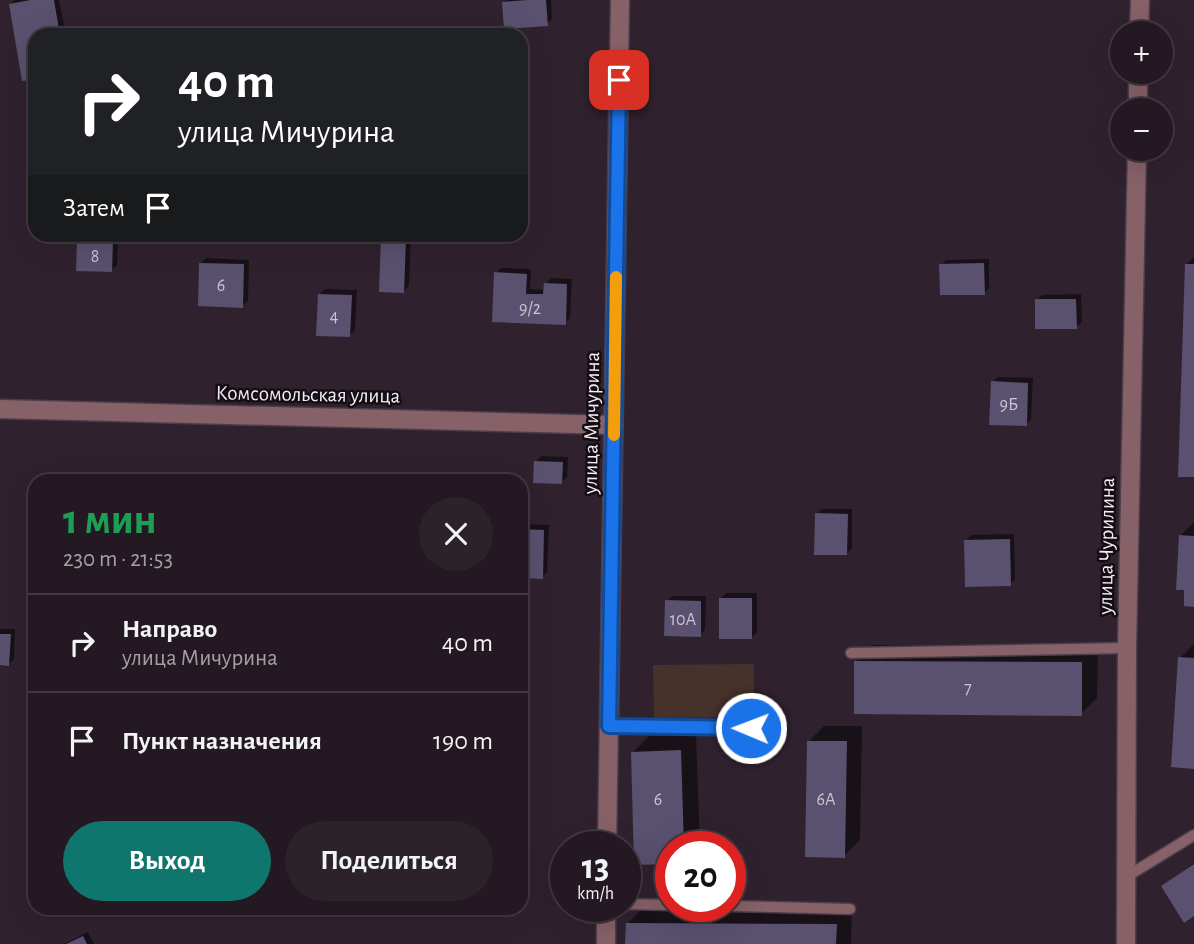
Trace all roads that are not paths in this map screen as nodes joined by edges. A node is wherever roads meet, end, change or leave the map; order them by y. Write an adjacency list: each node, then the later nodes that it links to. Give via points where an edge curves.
1 (620, 0): 6 (street, улица Мичурина)
2 (1140, 0): 3 (street)
3 (1139, 21)
4 (1137, 161): 7 (street, улица Чурилина)
5 (0, 409): 6 (street, Комсомольская улица)
6 (614, 425): 9 (street, улица Мичурина)
7 (1127, 648): 8 (lane); 13 (street, улица Чурилина)
8 (851, 653)
9 (609, 726): 10 (lane); 11 (street, улица Мичурина)
10 (751, 728)
11 (607, 831)
12 (1194, 835): 13 (lane)
13 (1126, 877): 18 (street, улица Чурилина)
14 (746, 906): 15 (lane)
15 (850, 909)
16 (606, 922): 17 (street)
17 (606, 944)
18 (1126, 944)

